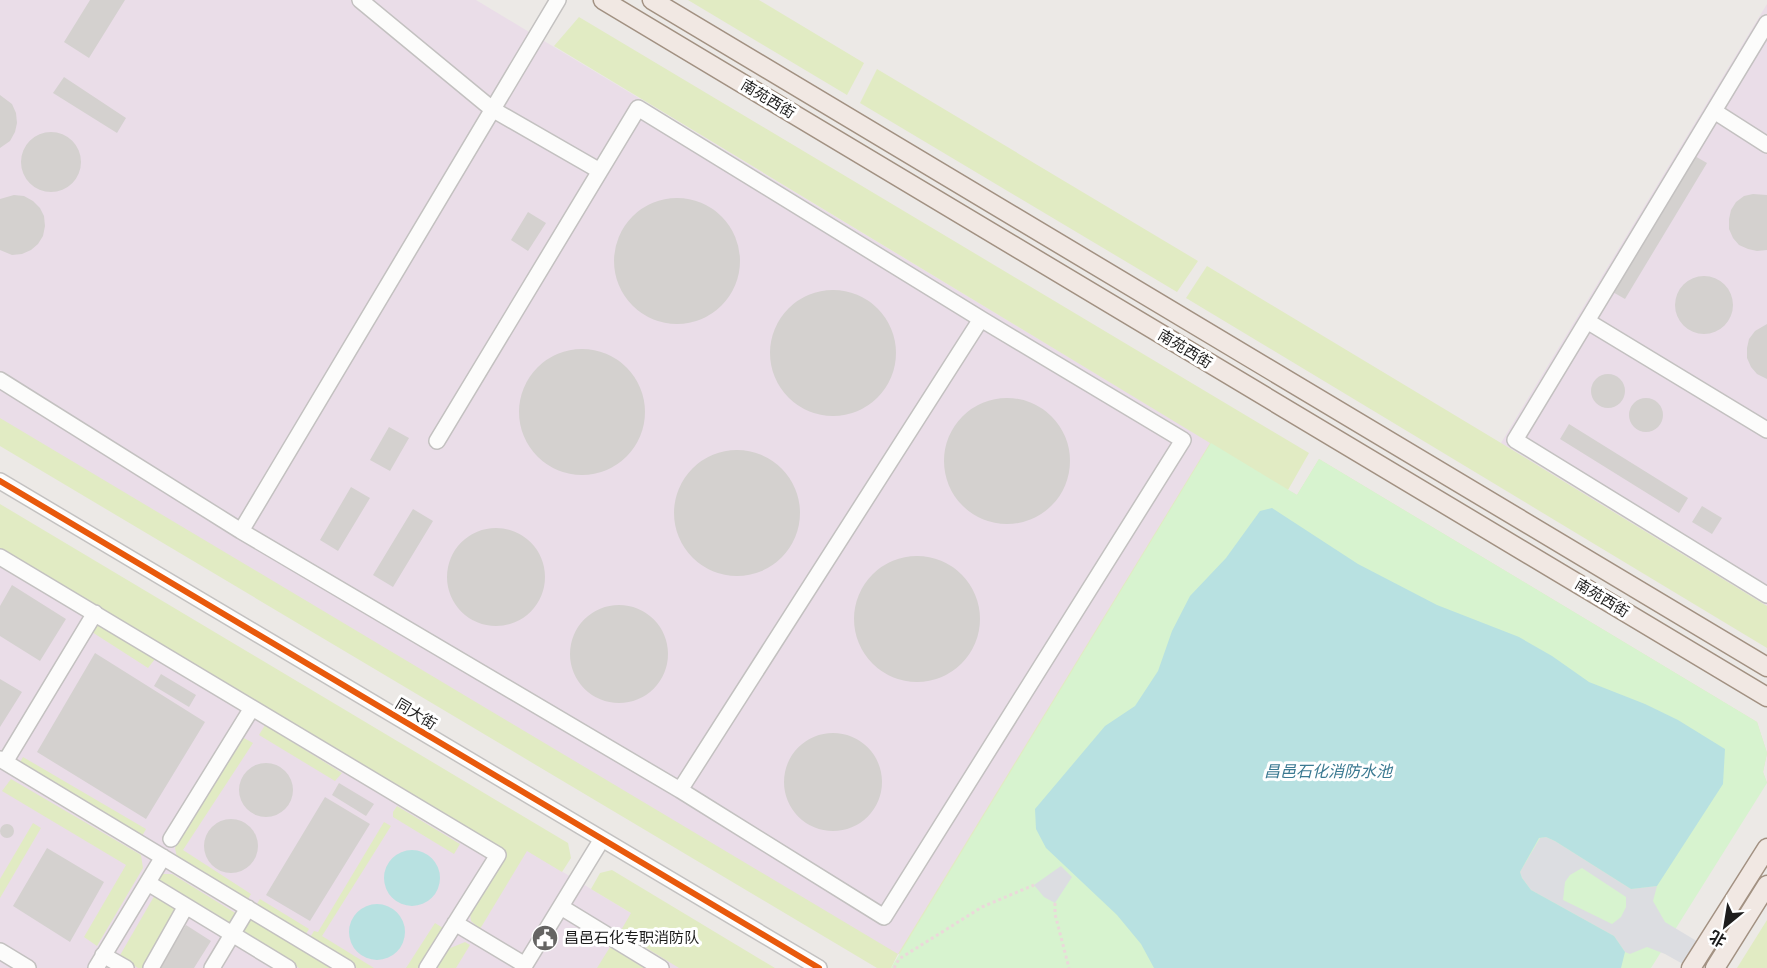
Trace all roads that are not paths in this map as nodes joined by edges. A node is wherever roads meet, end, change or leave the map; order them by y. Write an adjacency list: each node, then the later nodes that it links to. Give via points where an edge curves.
1 (360, 0): 6 (street)
2 (558, 0): 6 (street)
3 (603, 0): 21 (main road, 南苑西街)
4 (651, 0): 20 (main road, 南苑西街)
5 (1767, 23): 7 (street)
6 (492, 109): 9 (street); 16 (street)
7 (1714, 111): 8 (street); 11 (street)
8 (1767, 145)
9 (600, 171): 10 (street, via 638,108); 14 (street)
10 (981, 319): 24 (street); 24 (street, via 1183,440 891,906 884,916)
11 (1587, 321): 13 (street); 18 (street, via 1515,440)
12 (0, 380): 16 (street)
13 (1767, 430)
14 (437, 441)
15 (0, 482): 26 (street, 同大街)
16 (241, 531): 24 (street)
17 (0, 557): 19 (street)
18 (1767, 595)
19 (95, 614): 22 (street); 23 (street)
20 (1767, 667)
21 (1767, 697)
22 (252, 708): 25 (street); 34 (street, via 498,855)
23 (3, 761): 28 (street)
24 (680, 790)
25 (171, 839)
26 (602, 839): 32 (street); 46 (street, 同大街)
27 (1767, 848): 47 (main road)
28 (163, 857): 29 (street); 33 (street)
29 (148, 883): 31 (street); 37 (street)
30 (1767, 885): 48 (main road)
31 (186, 906): 35 (street); 40 (street)
32 (561, 907): 34 (street, via 525,965); 45 (street)
33 (248, 908): 35 (street); 43 (street)
34 (455, 923): 44 (street)
35 (232, 934): 41 (street); 42 (street)
36 (0, 951): 38 (street)
37 (100, 962): 39 (street)
38 (28, 968)
39 (126, 968)
40 (151, 968)
41 (212, 968)
42 (288, 968)
43 (347, 968)
44 (427, 968)
45 (661, 968)
46 (819, 968)
47 (1691, 968)
48 (1715, 968)

